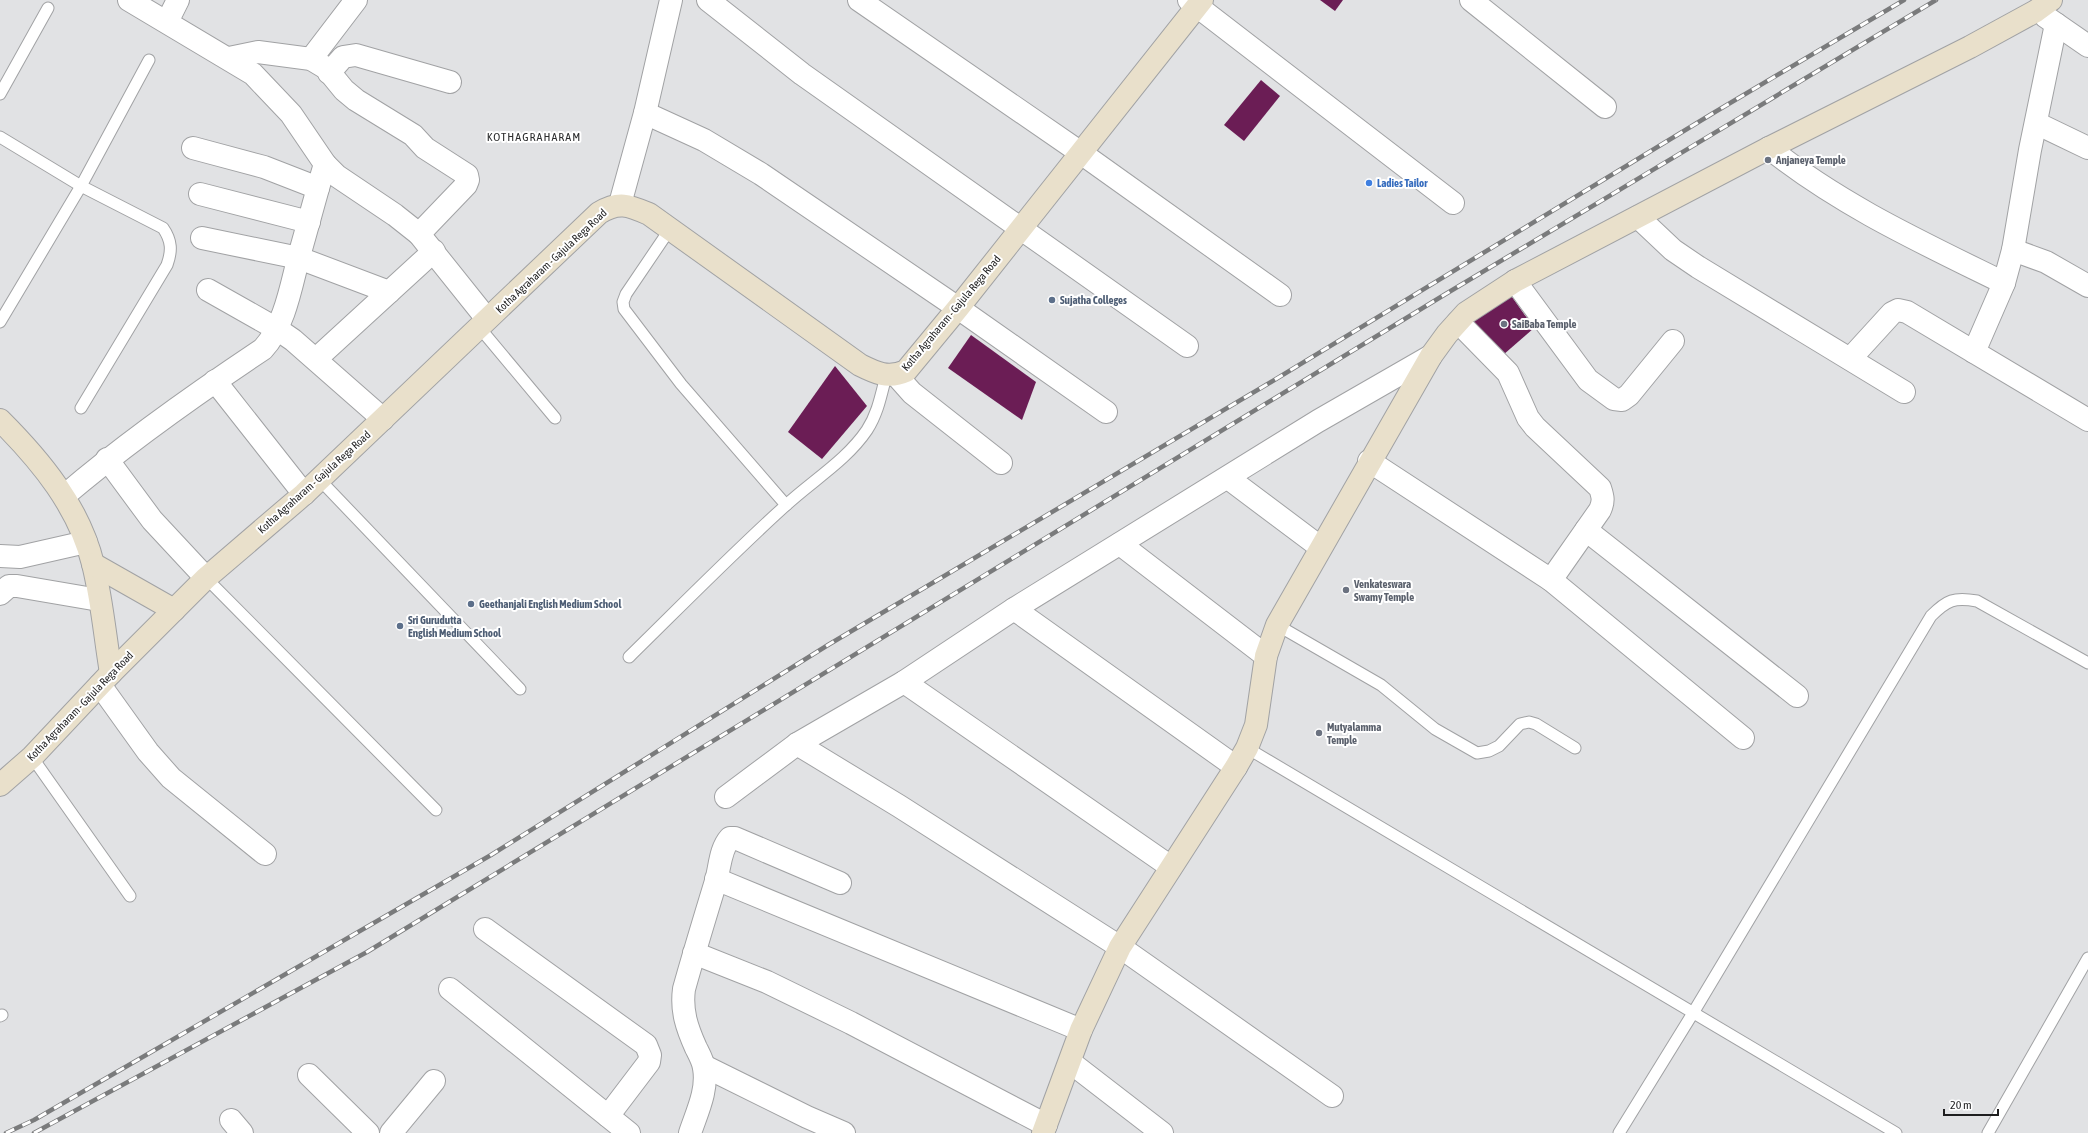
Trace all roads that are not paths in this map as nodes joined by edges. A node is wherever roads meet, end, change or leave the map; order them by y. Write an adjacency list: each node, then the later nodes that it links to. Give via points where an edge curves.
1 (129, 0): 11 (street)
2 (178, 0): 11 (street)
3 (356, 0): 15 (street)
4 (671, 0): 21 (street)
5 (708, 0): 36 (street, via 802,74)
6 (859, 0): 27 (street)
7 (1471, 0): 20 (street)
8 (1196, 2): 27 (main road, Kotha Agraharam - Gajula Rega Road); 32 (street)
9 (2043, 5): 12 (street); 25 (main road, via 1970,48)
10 (48, 8): 19 (lane)
11 (167, 22): 14 (street)
12 (2056, 24): 13 (street); 22 (street)
13 (2088, 46)
14 (229, 58): 15 (street, via 258,52); 28 (street, via 253,74 274,95 291,114)
15 (312, 59): 17 (street)
16 (149, 60): 29 (lane)
17 (329, 73): 18 (street, via 343,57 356,55); 38 (street, via 356,100 413,135 425,148 467,175 466,185)
18 (450, 82)
19 (0, 94)
20 (1605, 107)
21 (645, 113): 33 (street); 49 (street, via 704,140 761,174)
22 (2036, 123): 26 (street); 40 (street)
23 (0, 137): 29 (lane)
24 (193, 148): 30 (street, via 264,167)
25 (1769, 148): 34 (main road); 44 (street, via 1831,193 1881,222)
26 (2088, 148)
27 (1081, 153): 36 (main road, Kotha Agraharam - Gajula Rega Road); 48 (street)
28 (325, 164): 30 (street); 38 (street, via 336,176)
29 (81, 186): 50 (lane); 63 (lane, via 163,228 168,236 171,254 167,265)
30 (318, 188): 35 (street)
31 (200, 194): 35 (street)
32 (1453, 203)
33 (620, 204): 37 (main road, Kotha Agraharam - Gajula Rega Road, via 649,214); 52 (main road, Kotha Agraharam - Gajula Rega Road, via 611,205 599,213)
34 (1638, 218): 43 (main road); 59 (street, via 1673,250)
35 (309, 222): 42 (street)
36 (1021, 228): 49 (main road, Kotha Agraharam - Gajula Rega Road); 55 (street)
37 (670, 229): 60 (main road, Kotha Agraharam - Gajula Rega Road, via 860,365); 75 (lane, via 626,294 624,309 681,384)
38 (419, 234): 41 (street)
39 (202, 238): 42 (street)
40 (2013, 250): 44 (street); 45 (street, via 2046,262)
41 (434, 251): 47 (street); 52 (street)
42 (299, 258): 47 (street); 53 (street)
43 (1515, 281): 51 (main road, via 1466,313); 54 (street, via 1588,380 1614,399 1622,400 1629,395)
44 (2004, 283): 56 (street)
45 (2088, 286)
46 (208, 290): 53 (street)
47 (389, 292): 58 (street)
48 (1280, 294)
49 (958, 308): 60 (main road, Kotha Agraharam - Gajula Rega Road, via 906,371); 64 (street)
50 (0, 322)
51 (1458, 322): 57 (main road); 76 (street, via 1508,373 1531,423 1600,488 1603,503)
52 (483, 323): 65 (lane); 66 (main road, Kotha Agraharam - Gajula Rega Road)
53 (277, 329): 58 (street); 61 (street, via 263,349)
54 (1673, 341)
55 (1187, 346)
56 (1974, 352): 59 (street, via 1907,312 1898,310 1892,313); 68 (street)
57 (1431, 356): 70 (main road); 72 (street, via 1318,421)
58 (316, 359): 66 (street)
59 (1850, 359): 62 (street)
60 (891, 376): 71 (street); 75 (lane, via 867,430 838,463)
61 (215, 381): 69 (street); 73 (street)
62 (1904, 392)
63 (81, 408)
64 (1106, 412)
65 (555, 418)
66 (383, 419): 73 (main road, Kotha Agraharam - Gajula Rega Road)
67 (0, 420): 74 (main road, via 27,448)
68 (2088, 420)
69 (108, 459): 74 (street); 82 (street, via 152,520)
70 (1369, 461): 79 (main road); 83 (street)
71 (1001, 463)
72 (1228, 478): 78 (street); 79 (street)
73 (312, 487): 82 (main road, Kotha Agraharam - Gajula Rega Road); 94 (lane)
74 (64, 496): 77 (main road)
75 (786, 505): 90 (lane)
76 (1586, 530): 83 (street); 95 (street)
77 (86, 542): 80 (street, via 20,557); 81 (main road)
78 (1120, 544): 86 (street); 89 (street)
79 (1320, 547): 88 (main road)
80 (0, 556)
81 (94, 564): 85 (main road); 87 (main road)
82 (206, 578): 87 (main road, Kotha Agraharam - Gajula Rega Road); 104 (lane)
83 (1551, 580): 96 (street)
84 (0, 594): 85 (street, via 9,586 17,586)
85 (99, 600): 92 (main road)
86 (1014, 609): 93 (street); 101 (street)
87 (174, 610): 92 (main road, Kotha Agraharam - Gajula Rega Road)
88 (1277, 625): 89 (main road); 99 (lane, via 1381,685 1435,729 1477,752 1489,751 1499,746 1520,724 1529,722)
89 (1266, 656): 98 (main road, via 1256,724)
90 (629, 657)
91 (2088, 663): 115 (lane, via 1977,601 1950,600 1940,607 1931,616)
92 (105, 679): 100 (main road, Kotha Agraharam - Gajula Rega Road); 105 (street, via 148,752 170,778)
93 (904, 682): 97 (street); 106 (street)
94 (520, 689)
95 (1797, 696)
96 (1743, 738)
97 (797, 744): 103 (street); 111 (street)
98 (1247, 748): 101 (main road); 115 (lane)
99 (1575, 748)
100 (32, 757): 102 (main road, Kotha Agraharam - Gajula Rega Road); 109 (lane)
101 (1236, 767): 106 (main road)
102 (0, 785)
103 (726, 797)
104 (436, 810)
105 (265, 854)
106 (1170, 867): 111 (main road)
107 (716, 879): 108 (street, via 723,848 730,838 735,838); 112 (street); 116 (street)
108 (840, 883)
109 (130, 896)
110 (485, 929): 122 (street, via 646,1045 650,1055 649,1062)
111 (1120, 947): 116 (main road); 121 (street)
112 (694, 954): 118 (street, via 682,1004 685,1021); 123 (street, via 767,982 809,1002)
113 (2088, 958): 132 (lane)
114 (450, 989): 122 (street)
115 (1693, 1013): 130 (lane); 131 (lane)
116 (1081, 1030): 117 (main road)
117 (1070, 1062): 123 (main road); 129 (street)
118 (704, 1066): 127 (street, via 704,1091); 128 (street)
119 (309, 1075): 125 (street)
120 (434, 1081): 124 (street)
121 (1332, 1096)
122 (608, 1116): 126 (street)
123 (1045, 1129)
124 (395, 1132)
125 (368, 1133)
126 (629, 1133)
127 (690, 1133)
128 (844, 1133)
129 (1162, 1133)
130 (1619, 1133)
131 (1896, 1133)
132 (1988, 1133)

